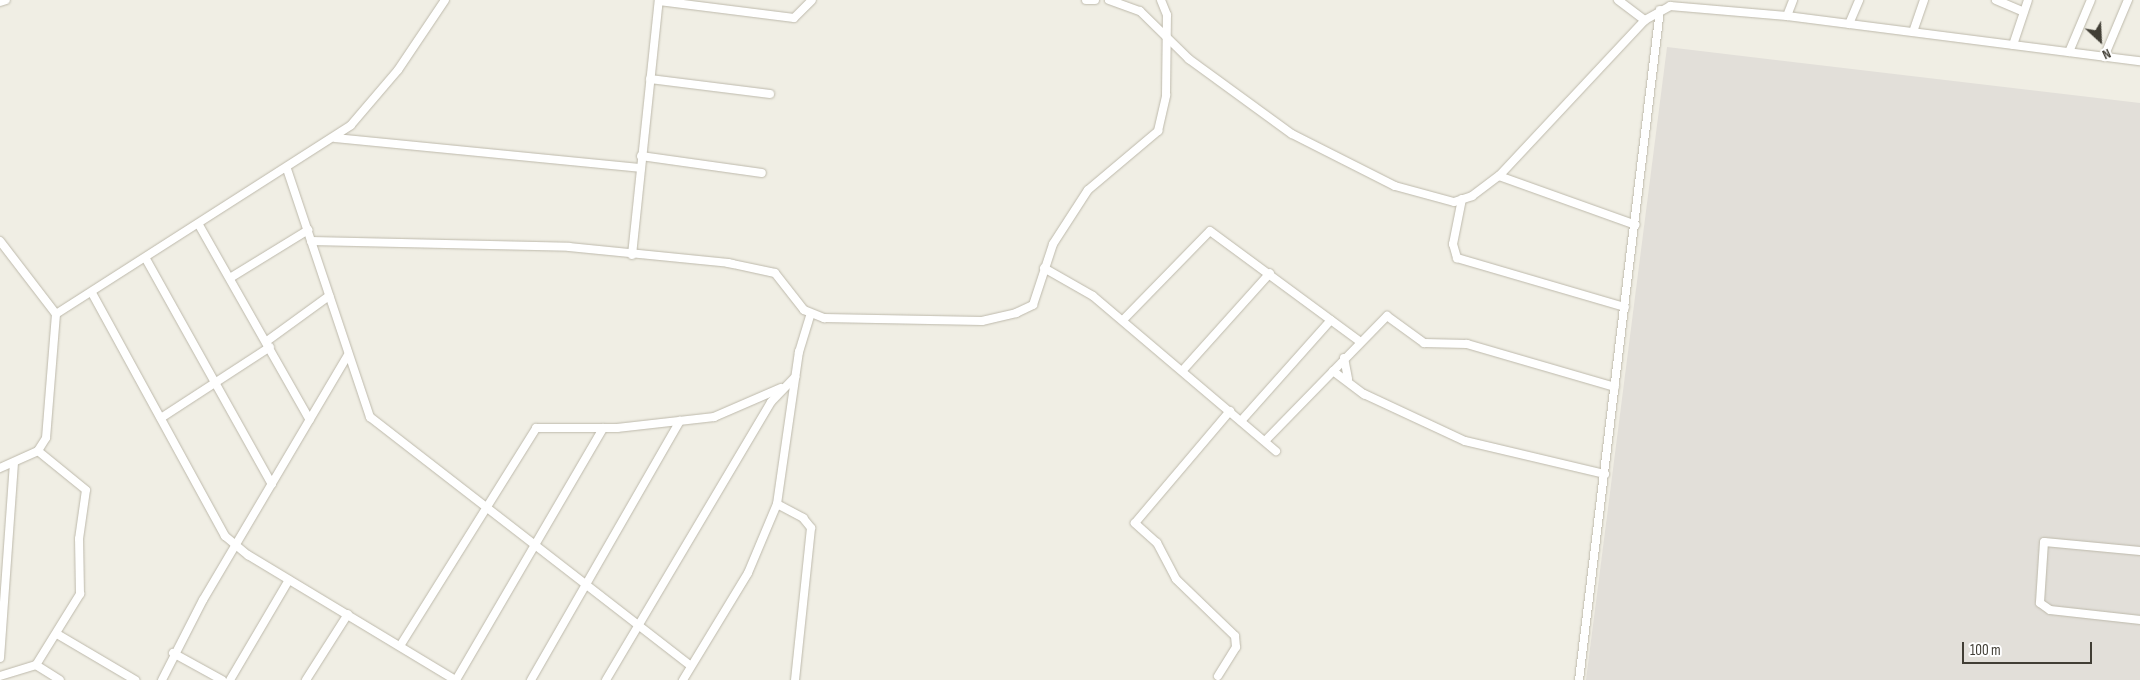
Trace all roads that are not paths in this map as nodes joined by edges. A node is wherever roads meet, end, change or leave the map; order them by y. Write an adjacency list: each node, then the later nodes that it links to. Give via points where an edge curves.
1 (6, 0): 17 (street)
2 (445, 0): 32 (street, via 398,70)
3 (659, 0): 4 (street, via 794,18); 30 (street)
4 (812, 0)
5 (1086, 0): 6 (street)
6 (1095, 0)
7 (1109, 0): 25 (street, via 1140,11)
8 (1161, 0): 25 (street, via 1167,15)
9 (1618, 0): 22 (street)
10 (1793, 0): 21 (street)
11 (1859, 0): 23 (street)
12 (1924, 0): 24 (street)
13 (1996, 0): 20 (street)
14 (2028, 0): 20 (street)
15 (2091, 0): 27 (street)
16 (2128, 0): 28 (street)
17 (0, 2)
18 (1708, 4): 19 (street); 21 (street)
19 (1660, 10): 22 (street); 40 (street)
20 (2024, 12): 26 (street)
21 (1787, 16): 23 (street)
22 (1645, 20): 37 (street)
23 (1849, 24): 24 (street)
24 (1913, 32): 26 (street)
25 (1166, 36): 38 (street, via 1189,60 1292,134 1395,186 1430,198); 46 (street, via 1166,95 1158,132 1088,190 1053,244)
26 (2013, 45): 27 (street)
27 (2068, 52): 28 (street)
28 (2104, 56): 29 (street)
29 (2140, 61)
30 (650, 79): 31 (street); 33 (street)
31 (770, 94)
32 (335, 138): 34 (street); 35 (street)
33 (641, 156): 34 (street); 36 (street)
34 (640, 168): 44 (street)
35 (288, 169): 39 (street); 41 (street)
36 (762, 173)
37 (1499, 176): 38 (street); 40 (street)
38 (1462, 199): 51 (street, via 1453,244 1457,258)
39 (199, 225): 45 (street); 48 (street)
40 (1636, 225): 51 (street)
41 (308, 230): 43 (street); 48 (street)
42 (0, 241): 52 (street)
43 (311, 241): 44 (street, via 569,247); 50 (street)
44 (632, 255): 53 (street, via 775,273)
45 (146, 259): 49 (street); 64 (street)
46 (1044, 268): 53 (street, via 1033,305 982,321); 54 (street, via 1093,296)
47 (1270, 273): 54 (street, via 1210,231); 55 (street); 60 (street)
48 (230, 278): 57 (street)
49 (92, 293): 52 (street); 68 (street)
50 (329, 296): 57 (street); 58 (street)
51 (1626, 307): 65 (street)
52 (56, 314): 75 (street, via 46,438)
53 (810, 315): 62 (street)
54 (1123, 320): 60 (street)
55 (1331, 320): 56 (street); 71 (street)
56 (1359, 341): 59 (street); 65 (street, via 1386,316 1424,343 1467,344)
57 (268, 344): 64 (street); 69 (street)
58 (348, 355): 69 (street); 81 (street, via 370,417)
59 (1344, 358): 61 (street); 63 (street)
60 (1183, 370): 67 (street)
61 (1333, 371): 63 (street); 73 (street)
62 (795, 377): 66 (street); 80 (street)
63 (1348, 379): 78 (street, via 1364,394 1465,441)
64 (214, 383): 68 (street); 79 (street)
65 (1615, 387): 78 (street)
66 (781, 388): 70 (street, via 728,413); 90 (street)
67 (1230, 412): 71 (street); 99 (street, via 1135,522 1157,543 1176,579 1234,636 1236,646)
68 (161, 418): 82 (street, via 225,536)
69 (310, 420): 79 (street)
70 (680, 421): 72 (street); 87 (street)
71 (1242, 421): 73 (street)
72 (603, 428): 81 (street, via 536,428); 83 (street)
73 (1265, 441): 74 (street)
74 (1276, 450)
75 (38, 451): 76 (street); 92 (street, via 86,490 79,539 80,594)
76 (14, 462): 77 (street); 85 (street)
77 (0, 468)
78 (1605, 474): 111 (street)
79 (272, 484): 82 (street)
80 (777, 504): 97 (street, via 748,573); 110 (street, via 804,518 811,528)
81 (484, 505): 83 (street); 93 (street)
82 (235, 546): 86 (street); 94 (street)
83 (536, 546): 87 (street); 106 (street)
84 (2140, 552): 89 (street, via 2044,542 2040,603 2050,610)
85 (3, 561): 91 (street)
86 (289, 580): 88 (street); 104 (street)
87 (586, 585): 90 (street); 107 (street)
88 (348, 614): 93 (street); 105 (street)
89 (2140, 620)
90 (638, 625): 97 (street); 108 (street)
91 (1, 633): 95 (street)
92 (57, 634): 96 (street); 101 (street)
93 (400, 646): 106 (street)
94 (173, 653): 102 (street); 103 (street)
95 (0, 658)
96 (36, 665): 98 (street); 100 (street)
97 (691, 666): 109 (street)
98 (0, 676)
99 (1218, 676)
100 (60, 680)
101 (135, 680)
102 (162, 680)
103 (222, 680)
104 (230, 680)
105 (306, 680)
106 (455, 680)
107 (531, 680)
108 (606, 680)
109 (683, 680)
110 (795, 680)
111 (1580, 680)

